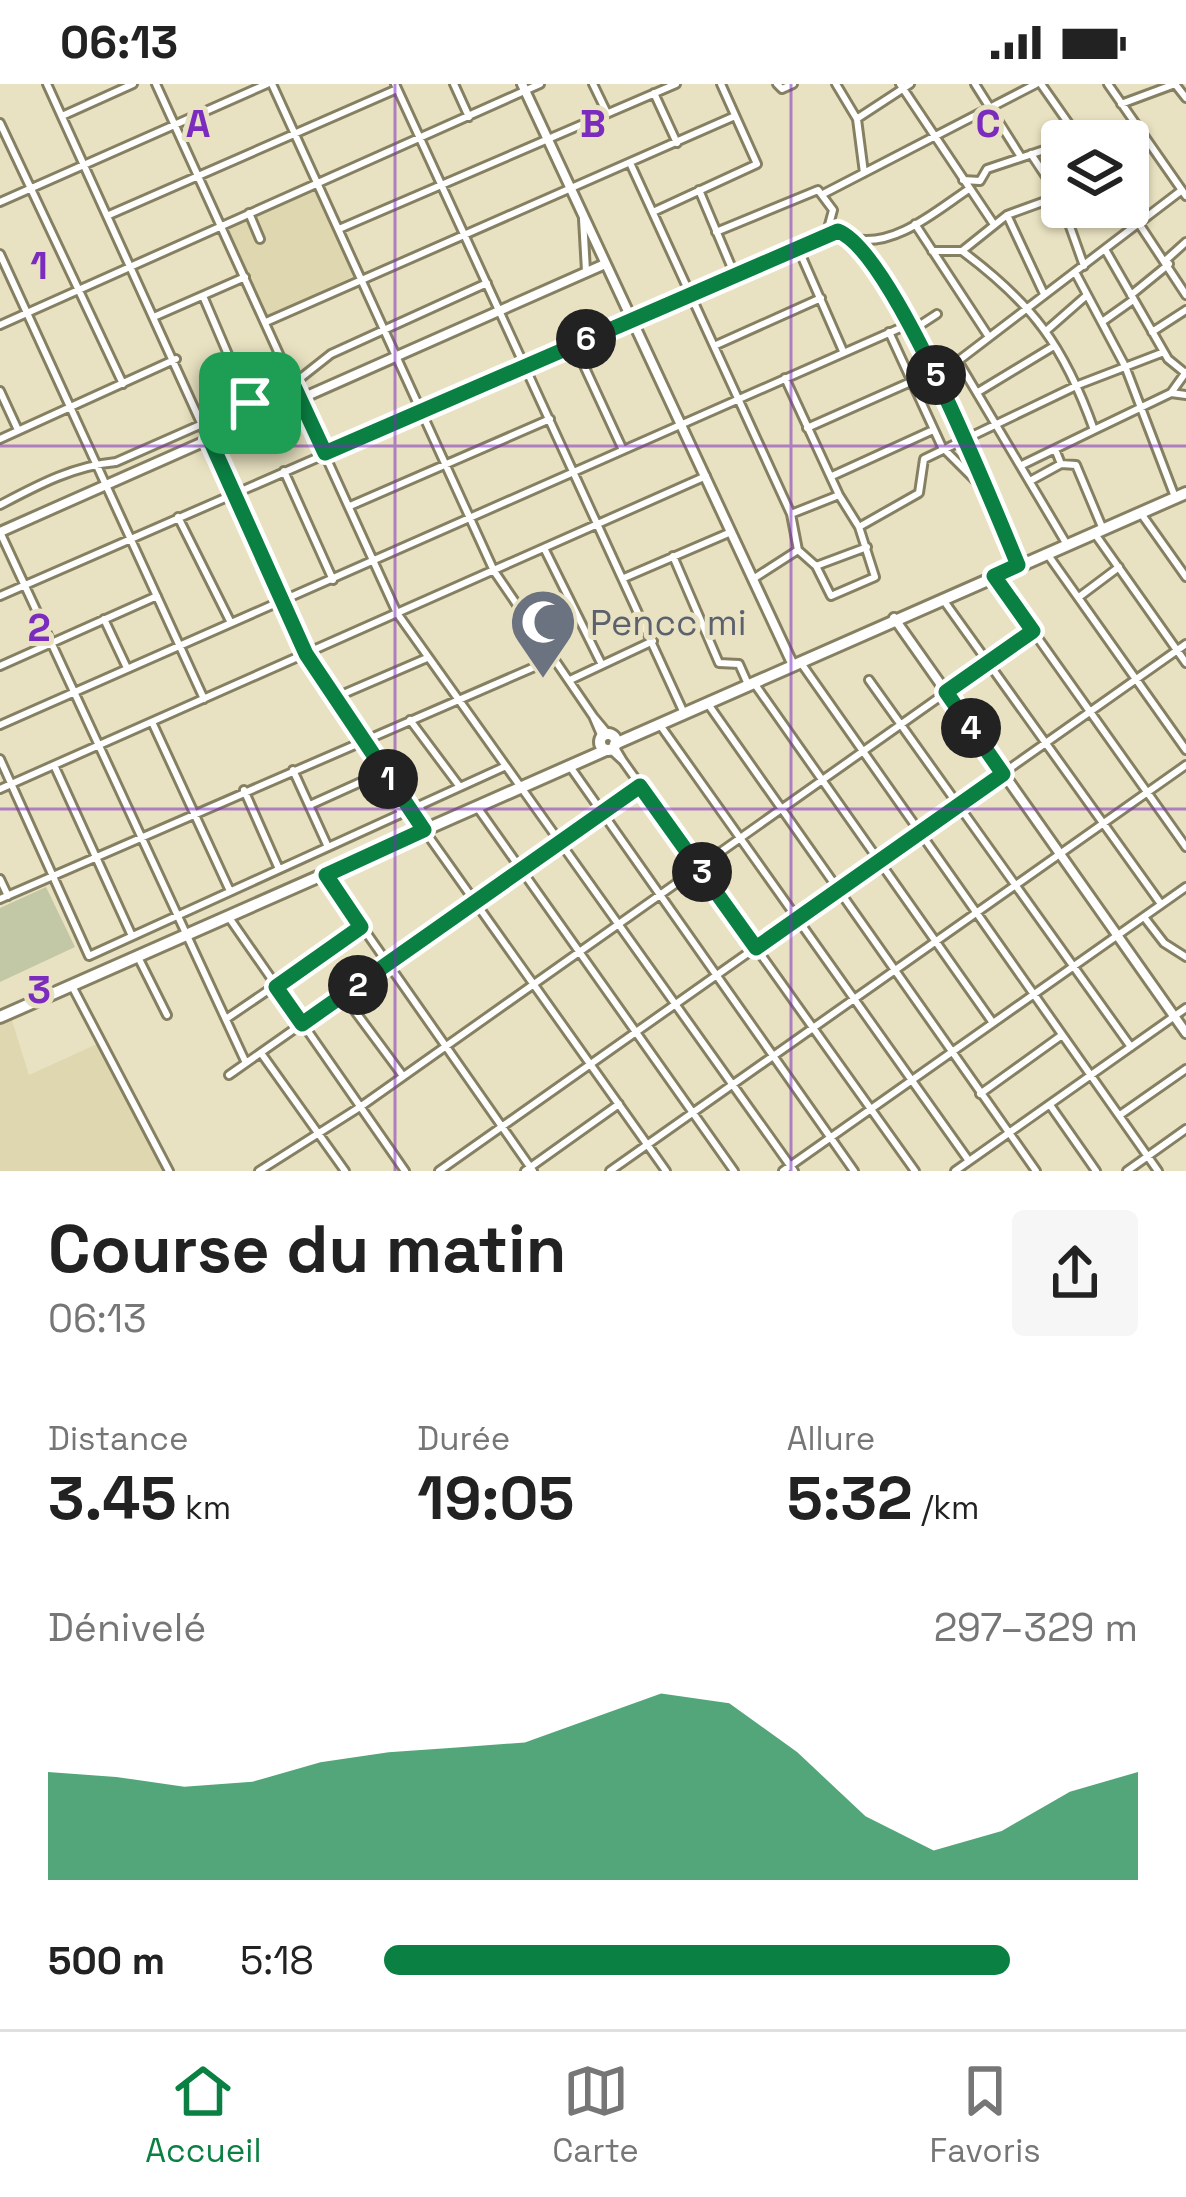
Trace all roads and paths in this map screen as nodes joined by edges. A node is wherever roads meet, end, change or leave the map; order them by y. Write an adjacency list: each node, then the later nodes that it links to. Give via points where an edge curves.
1 (47, 84): 24 (street)
2 (133, 84): 24 (street)
3 (156, 84): 30 (street)
4 (269, 84): 30 (street); 31 (street)
5 (454, 84): 25 (street)
6 (540, 84): 18 (street)
7 (593, 84): 23 (street)
8 (676, 84): 19 (street)
9 (721, 84): 26 (street)
10 (777, 84): 11 (street)
11 (793, 84)
12 (836, 84): 27 (street)
13 (975, 84): 22 (street)
14 (1038, 84): 22 (street); 28 (street)
15 (1108, 84): 21 (street)
16 (396, 86): 31 (street); 33 (street)
17 (904, 86): 27 (street); 32 (street)
18 (523, 88): 25 (street); 34 (street)
19 (654, 93): 23 (street); 35 (street)
20 (1186, 98): 21 (street, via 1175,84)
21 (1121, 104): 52 (street)
22 (988, 106): 32 (street); 38 (street)
23 (607, 114): 34 (street)
24 (62, 116): 39 (street)
25 (469, 116): 33 (street)
26 (735, 116): 35 (street); 51 (street, via 757,164)
27 (857, 119): 42 (street)
28 (1060, 120)
29 (0, 123): 49 (street)
30 (175, 125): 39 (street); 43 (street)
31 (295, 134): 43 (street); 47 (street)
32 (934, 134): 42 (street); 44 (street)
33 (420, 138): 46 (street); 47 (street)
34 (548, 142): 46 (street); 48 (street)
35 (677, 143): 40 (street)
36 (1041, 151): 37 (street)
37 (1031, 154): 38 (street); 41 (street)
38 (1021, 157): 45 (street, via 986,169)
39 (85, 165): 49 (street); 59 (street)
40 (632, 165): 48 (street); 57 (street)
41 (1041, 170)
42 (865, 173): 53 (street)
43 (198, 176): 59 (street); 65 (street)
44 (963, 179): 45 (street); 50 (street)
45 (980, 182): 55 (street)
46 (442, 185): 69 (street); 72 (street)
47 (318, 186): 58 (street); 69 (street)
48 (570, 187): 60 (street); 72 (street)
49 (31, 189): 54 (street); 91 (street)
50 (969, 189): 55 (street); 64 (street)
51 (699, 190): 57 (street); 70 (street)
52 (1184, 193): 62 (street)
53 (825, 194): 70 (street); 71 (street, via 833,210)
54 (0, 202)
55 (978, 202): 63 (street)
56 (1041, 206): 61 (street)
57 (653, 212): 92 (street)
58 (249, 213): 65 (street); 74 (street)
59 (108, 215): 83 (street)
60 (582, 215): 82 (street); 85 (street)
61 (1007, 215): 63 (street); 93 (street)
62 (1149, 216)
63 (993, 223): 78 (street)
64 (915, 224): 73 (street, via 875,241); 77 (street)
65 (221, 225): 83 (street); 88 (street)
66 (1071, 228): 84 (street)
67 (1132, 228): 79 (street)
68 (1143, 228): 81 (street)
69 (339, 229): 89 (street)
70 (716, 232): 87 (street)
71 (826, 232): 73 (street); 76 (street)
72 (464, 233): 89 (street); 90 (street)
73 (850, 238): 110 (street)
74 (260, 239)
75 (1186, 242): 81 (street)
76 (798, 248): 87 (street); 98 (street)
77 (932, 251): 78 (street); 114 (street)
78 (962, 251): 99 (street)
79 (1106, 251): 84 (street); 97 (street)
80 (1, 259): 102 (street)
81 (1167, 262): 94 (street); 97 (street)
82 (605, 264): 85 (street); 105 (street)
83 (132, 265): 91 (street); 104 (street)
84 (1084, 266): 86 (street)
85 (586, 272): 101 (street)
86 (1075, 272): 93 (street); 96 (street)
87 (734, 274): 92 (street)
88 (245, 278): 95 (street); 106 (street)
89 (362, 279): 106 (street); 109 (street)
90 (487, 283): 101 (street); 109 (street)
91 (79, 289): 102 (street); 129 (street)
92 (688, 294): 105 (street); 116 (street)
93 (1044, 294): 99 (street)
94 (1186, 295)
95 (203, 296): 104 (street); 138 (street)
96 (1088, 296): 107 (street); 111 (street)
97 (1132, 297): 107 (street); 113 (street)
98 (820, 298): 116 (street); 118 (street)
99 (1030, 306): 111 (street); 114 (street)
100 (1186, 310): 113 (street)
101 (500, 312): 120 (street); 123 (street)
102 (27, 313): 108 (street); 140 (street)
103 (937, 314): 110 (street)
104 (155, 316): 121 (street)
105 (632, 319): 115 (street); 146 (street)
106 (266, 322): 130 (street)
107 (1102, 323): 124 (street)
108 (0, 325)
109 (384, 327): 120 (street); 130 (street)
110 (909, 328): 112 (street); 125 (street)
111 (1046, 331): 117 (street)
112 (890, 332): 118 (street); 128 (street)
113 (1153, 332): 119 (street)
114 (989, 338): 122 (street)
115 (574, 344): 123 (street); 156 (street)
116 (713, 346): 137 (street)
117 (1054, 346): 131 (street); 133 (street)
118 (843, 351): 127 (street)
119 (1164, 352): 124 (street); 126 (street)
120 (398, 357): 136 (street); 141 (street)
121 (176, 359): 129 (street); 145 (street)
122 (958, 361): 125 (street); 133 (street)
123 (524, 365): 141 (street); 142 (street)
124 (1125, 366): 131 (street); 139 (street)
125 (935, 373): 128 (street); 151 (street)
126 (1186, 373): 134 (street)
127 (785, 378): 137 (street); 147 (street)
128 (913, 383): 147 (street); 149 (street)
129 (123, 384): 140 (street)
130 (293, 384): 136 (street); 138 (street)
131 (1078, 385): 144 (street); 150 (street)
132 (0, 391): 148 (street)
133 (978, 392): 144 (street)
134 (1171, 393): 135 (street); 139 (street)
135 (1186, 395)
136 (301, 400): 143 (street); 157 (street)
137 (737, 400): 146 (street); 175 (street)
138 (250, 403): 143 (street); 145 (street)
139 (1140, 407): 150 (street); 171 (street)
140 (70, 409): 148 (street); 158 (street)
141 (422, 410): 157 (street); 159 (street)
142 (550, 419): 159 (street); 163 (street)
143 (256, 420): 153 (street)
144 (997, 422): 151 (street); 161 (street)
145 (203, 424): 153 (street); 158 (street)
146 (683, 425): 156 (street); 164 (street)
147 (808, 428): 165 (street)
148 (18, 430): 152 (street)
149 (934, 430): 154 (street); 165 (street)
150 (1094, 430): 155 (street)
151 (963, 437): 154 (street); 168 (street)
152 (0, 439)
153 (210, 440): 167 (street); 169 (street)
154 (942, 447): 168 (street); 179 (street, via 920,465 920,493)
155 (1055, 449): 160 (street); 161 (street)
156 (623, 451): 163 (street)
157 (325, 453): 162 (street); 173 (street)
158 (96, 464): 167 (street); 172 (street)
159 (446, 464): 173 (street); 177 (street)
160 (1061, 464): 166 (street); 180 (street, via 1076,465)
161 (1021, 465): 166 (street)
162 (284, 471): 169 (street); 199 (street)
163 (574, 472): 177 (street); 178 (street)
164 (706, 476): 178 (street); 182 (street)
165 (832, 476): 170 (street)
166 (1030, 481): 184 (street)
167 (106, 485): 181 (street); 183 (street)
168 (987, 492): 191 (street)
169 (233, 493): 176 (street); 205 (street)
170 (839, 495): 175 (street); 179 (street)
171 (1180, 495): 174 (main road)
172 (0, 506)
173 (350, 506): 190 (street)
174 (1139, 512): 180 (main road); 196 (street)
175 (791, 514): 187 (street)
176 (178, 517): 183 (street); 209 (street)
177 (471, 518): 190 (street); 194 (street)
178 (599, 524): 186 (street); 197 (street)
179 (859, 527): 185 (street)
180 (1098, 529): 184 (main road); 193 (street)
181 (0, 532): 200 (street)
182 (731, 532): 189 (street); 198 (street)
183 (130, 538): 200 (street); 202 (street)
184 (1066, 543): 188 (main road)
185 (867, 547): 192 (street); 192 (street, via 877,575 834,596)
186 (544, 548): 194 (street); 222 (street)
187 (798, 550): 192 (street); 198 (street)
188 (1046, 552): 191 (main road); 203 (street)
189 (673, 556): 197 (street); 228 (street, via 718,663 739,664)
190 (374, 561): 199 (street); 206 (street)
191 (1018, 565): 195 (main road)
192 (816, 566)
193 (1119, 567): 203 (street); 215 (street)
194 (494, 571): 206 (street); 218 (street)
195 (994, 576): 204 (main road); 210 (street)
196 (1186, 577)
197 (624, 578): 211 (street)
198 (753, 579): 219 (street)
199 (333, 580): 205 (street)
200 (25, 585): 201 (street); 212 (street)
201 (0, 596)
202 (157, 596): 208 (street); 214 (street)
203 (1079, 597): 227 (street)
204 (941, 598): 207 (main road); 220 (street)
205 (282, 601): 209 (street); 216 (street)
206 (398, 613): 216 (street); 217 (street)
207 (894, 618): 219 (main road); 230 (street)
208 (104, 619): 212 (street); 224 (street)
209 (231, 623): 214 (street)
210 (1033, 631): 220 (street); 236 (street)
211 (653, 640): 222 (street); 235 (street)
212 (51, 643): 221 (street); 229 (street)
213 (1186, 644): 215 (street)
214 (180, 645): 224 (street); 231 (street)
215 (1177, 651): 223 (street); 227 (street)
216 (306, 654): 231 (street); 232 (street)
217 (428, 658): 232 (street); 233 (street)
218 (553, 659): 225 (street); 233 (street)
219 (795, 661): 228 (main road); 247 (street)
220 (991, 661): 230 (street); 244 (street)
221 (1, 662)
222 (602, 663): 225 (street)
223 (1186, 663)
224 (127, 668): 229 (street)
225 (570, 680): 243 (street)
226 (868, 680): 240 (street)
227 (1136, 680): 236 (street); 246 (street)
228 (750, 681): 234 (main road); 256 (street)
229 (74, 691): 241 (street); 245 (street)
230 (946, 692): 240 (street); 255 (street)
231 (204, 698): 238 (street)
232 (334, 698): 242 (street)
233 (458, 699): 237 (street); 252 (street)
234 (706, 701): 235 (main road); 267 (street)
235 (683, 711): 239 (main road)
236 (1090, 712): 244 (street); 263 (street)
237 (410, 720): 242 (street); 260 (street)
238 (152, 722): 245 (street); 269 (street)
239 (658, 722): 243 (main road); 275 (street)
240 (903, 723): 247 (street); 264 (street)
241 (0, 725)
242 (362, 741): 253 (street); 254 (street)
243 (609, 742): 249 (main road); 259 (street)
244 (1048, 742): 255 (street); 271 (street)
245 (98, 745): 250 (street); 274 (street)
246 (1186, 750)
247 (863, 751): 256 (street); 273 (street)
248 (0, 759): 257 (street)
249 (573, 762): 258 (main road); 270 (street)
250 (54, 765): 257 (street); 280 (street)
251 (1186, 765): 263 (street)
252 (507, 766): 258 (street); 260 (street)
253 (293, 770): 262 (street); 265 (street)
254 (383, 772): 265 (street); 268 (street)
255 (1003, 774): 264 (street); 279 (street)
256 (822, 780): 267 (street); 281 (street)
257 (11, 784): 261 (street); 285 (street)
258 (522, 786): 266 (main road); 276 (street)
259 (640, 786): 270 (street); 282 (street)
260 (460, 787): 268 (street)
261 (0, 789)
262 (244, 790): 269 (street); 283 (street)
263 (1148, 792): 271 (street); 278 (street)
264 (960, 804): 273 (street); 288 (street)
265 (309, 806): 277 (street)
266 (478, 806): 272 (main road); 284 (street)
267 (781, 809): 275 (street); 290 (street)
268 (410, 810): 272 (street); 277 (street)
269 (194, 812): 274 (street); 291 (street)
270 (602, 813): 276 (street); 292 (street)
271 (1104, 823): 279 (street); 295 (street)
272 (424, 830): 286 (main road); 294 (street)
273 (920, 832): 281 (street); 296 (street)
274 (140, 836): 280 (street); 297 (street)
275 (740, 838): 282 (street); 300 (street)
276 (562, 841): 284 (street); 301 (street)
277 (328, 847): 283 (street)
278 (1186, 847)
279 (1060, 854): 288 (street); 303 (street)
280 (95, 856): 285 (street); 304 (street)
281 (879, 861): 290 (street); 306 (street)
282 (698, 867): 292 (street); 307 (street)
283 (279, 869): 291 (street)
284 (522, 869): 294 (street); 308 (street)
285 (52, 875): 293 (street); 304 (street, via 88,956)
286 (326, 875): 299 (main road); 302 (street)
287 (0, 879): 293 (street)
288 (1017, 885): 296 (street); 312 (street)
289 (1186, 887): 295 (street)
290 (838, 890): 300 (street); 313 (street)
291 (230, 891): 297 (street)
292 (660, 894): 301 (street); 314 (street)
293 (4, 898)
294 (476, 901): 311 (street); 315 (street)
295 (1161, 904): 298 (street)
296 (977, 913): 306 (street); 318 (street)
297 (177, 915): 304 (street); 305 (street)
298 (1144, 916): 303 (street); 309 (street)
299 (230, 919): 305 (main road); 317 (street)
300 (797, 919): 307 (street); 320 (street)
301 (620, 922): 308 (street); 321 (street)
302 (361, 927): 311 (street); 317 (street)
303 (1117, 935): 312 (street); 325 (street)
304 (132, 936)
305 (187, 937): 310 (main road); 326 (street)
306 (935, 942): 313 (street); 327 (street)
307 (756, 948): 314 (street); 329 (street)
308 (580, 951): 315 (street); 330 (street)
309 (1186, 957)
310 (139, 959): 316 (main road); 324 (street)
311 (387, 964): 319 (street); 333 (street)
312 (1074, 966): 318 (street); 334 (street)
313 (894, 971): 320 (street); 336 (street)
314 (717, 975): 321 (street); 337 (street)
315 (534, 983): 333 (street); 339 (street)
316 (72, 986): 323 (main road); 364 (street)
317 (276, 987): 326 (street); 328 (street)
318 (1034, 994): 327 (street); 332 (street)
319 (343, 995): 328 (street); 342 (street)
320 (854, 999): 329 (street); 344 (street)
321 (676, 1004): 330 (street); 345 (street)
322 (1186, 1008): 325 (street)
323 (1, 1014)
324 (167, 1015)
325 (1174, 1016): 331 (street); 334 (street)
326 (226, 1019): 338 (street)
327 (992, 1023): 336 (street)
328 (302, 1024): 335 (street); 349 (street)
329 (813, 1028): 337 (street); 350 (street)
330 (636, 1032): 339 (street); 351 (street)
331 (1186, 1033)
332 (1062, 1034): 343 (street); 346 (street)
333 (445, 1046): 342 (street); 353 (street)
334 (1131, 1047): 343 (street)
335 (261, 1052): 338 (street); 356 (street)
336 (951, 1052): 344 (street); 346 (street)
337 (773, 1056): 345 (street); 357 (street)
338 (246, 1063): 341 (street)
339 (591, 1064): 347 (street); 353 (street)
340 (1186, 1069): 352 (street)
341 (229, 1075)
342 (403, 1076): 349 (street)
343 (1091, 1076): 348 (street); 352 (street)
344 (912, 1080): 350 (street); 360 (street)
345 (733, 1084): 351 (street); 362 (street)
346 (980, 1094): 355 (street)
347 (619, 1104): 358 (street); 363 (street)
348 (1050, 1105): 355 (street); 377 (street)
349 (360, 1106): 356 (street); 368 (street)
350 (871, 1109): 357 (street); 374 (street)
351 (693, 1113): 358 (street); 372 (street)
352 (1120, 1116): 359 (street)
353 (502, 1127): 363 (street); 369 (street)
354 (1186, 1129): 359 (street)
355 (1008, 1134): 360 (street); 376 (street)
356 (319, 1135): 361 (street); 367 (street)
357 (831, 1137): 362 (street); 373 (street)
358 (647, 1145): 370 (street); 371 (street)
359 (1148, 1156): 378 (street); 379 (street)
360 (969, 1161): 375 (street)
361 (280, 1162): 365 (street); 366 (street)
362 (789, 1169)
363 (529, 1170)
364 (170, 1171)
365 (259, 1171)
366 (286, 1171)
367 (345, 1171)
368 (405, 1171)
369 (440, 1171)
370 (610, 1171)
371 (666, 1171)
372 (734, 1171)
373 (854, 1171)
374 (915, 1171)
375 (955, 1171)
376 (1036, 1171)
377 (1096, 1171)
378 (1126, 1171)
379 (1158, 1171)

